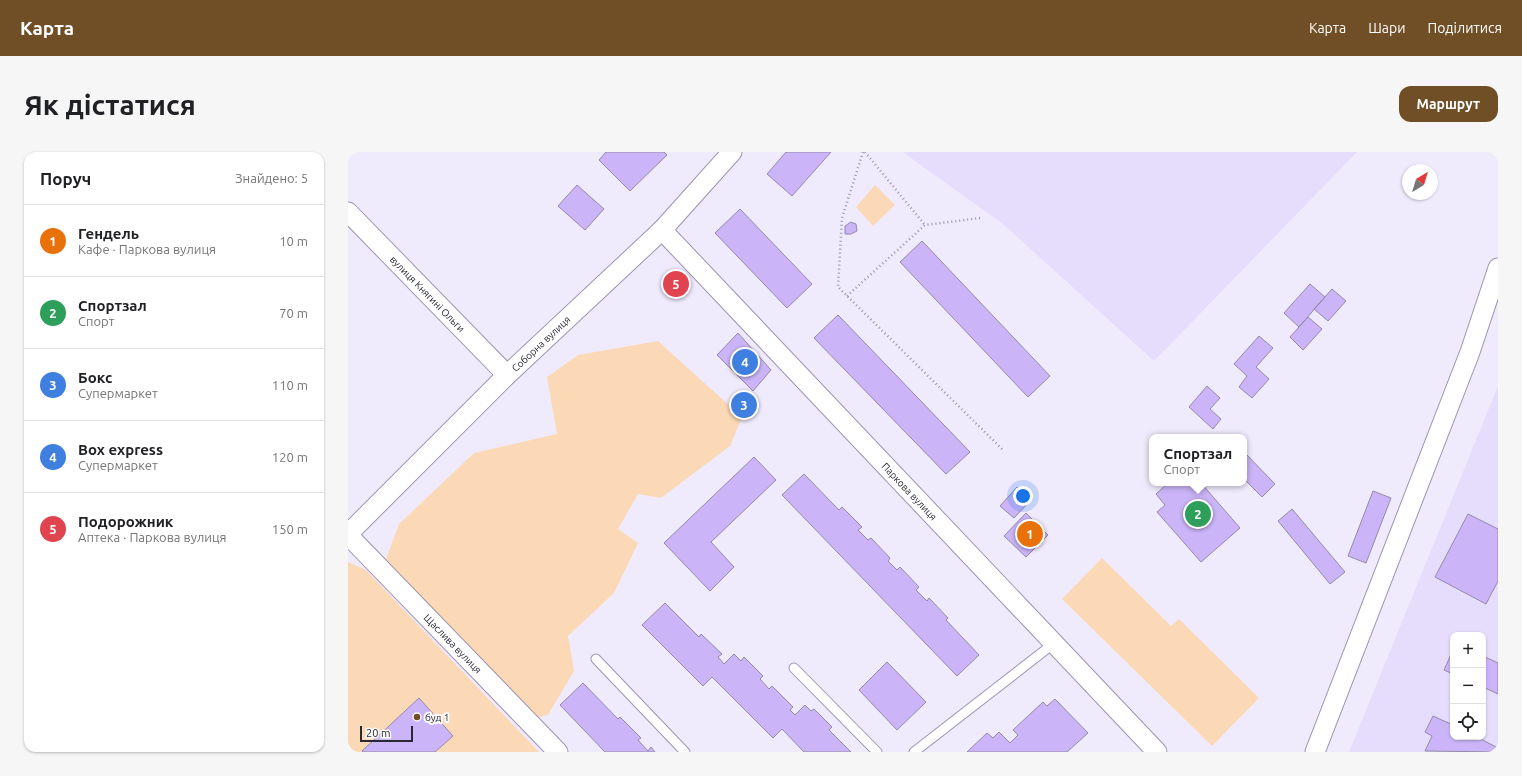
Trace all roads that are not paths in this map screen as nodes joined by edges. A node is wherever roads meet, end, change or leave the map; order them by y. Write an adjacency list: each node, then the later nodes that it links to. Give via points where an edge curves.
1 (732, 152): 3 (street, Соборна вулиця)
2 (348, 212): 5 (street, вулиця Княгині Ольги)
3 (662, 230): 5 (street, Соборна вулиця); 7 (street, Паркова вулиця)
4 (1498, 268): 15 (street, via 1470,352)
5 (507, 375): 6 (street, Соборна вулиця)
6 (348, 535): 10 (street, Щаслива вулиця)
7 (1053, 644): 13 (lane); 14 (street, Паркова вулиця)
8 (596, 659): 11 (lane)
9 (794, 668): 12 (lane)
10 (558, 752)
11 (685, 752)
12 (876, 752)
13 (914, 752)
14 (1157, 752)
15 (1316, 752)

